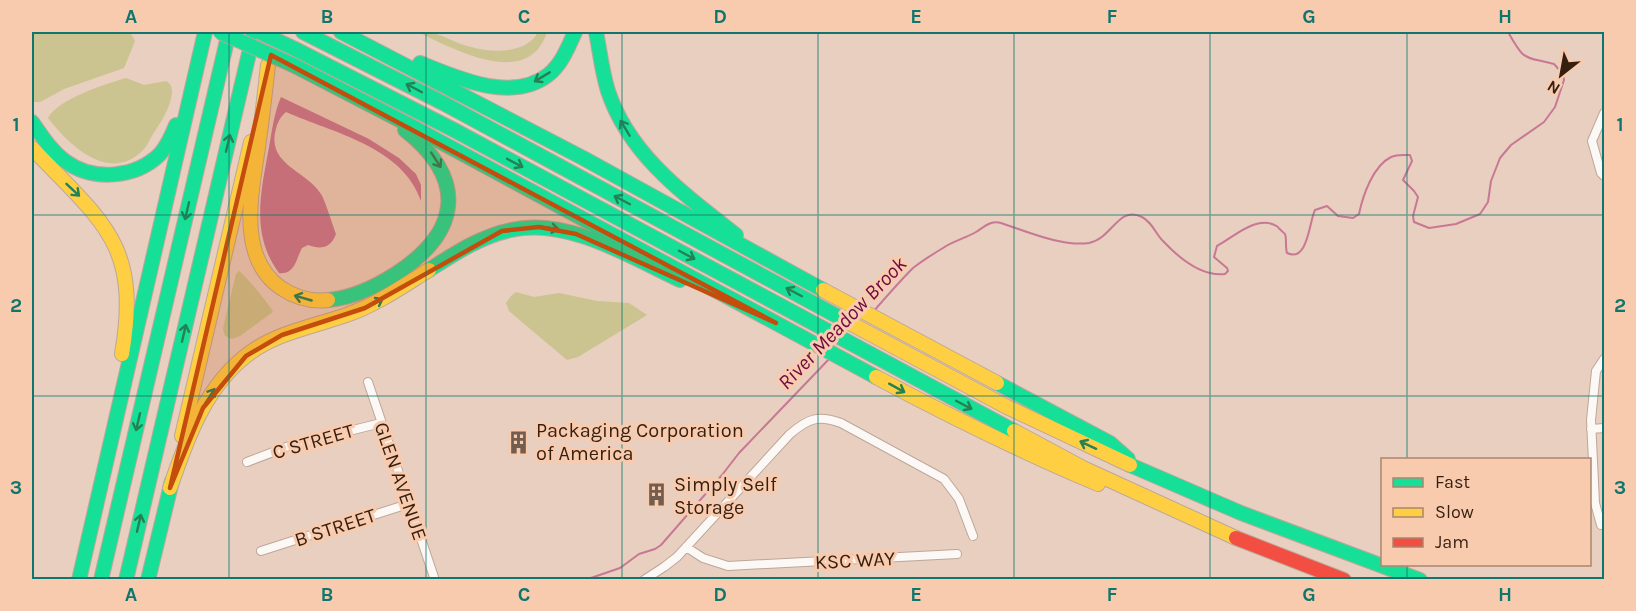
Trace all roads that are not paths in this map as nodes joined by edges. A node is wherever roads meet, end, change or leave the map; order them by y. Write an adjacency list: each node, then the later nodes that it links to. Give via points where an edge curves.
1 (206, 32): 14 (highway)
2 (220, 32): 13 (highway, bridge)
3 (229, 32): 40 (highway, one-way to 40)
4 (254, 32): 41 (highway, one-way to 4)
5 (259, 32): 31 (highway, one-way to 31, bridge, via 454,130 1083,468)
6 (276, 32): 12 (highway)
7 (303, 32): 28 (highway, one-way to 7, via 981,394 460,112)
8 (341, 32): 19 (highway)
9 (346, 32): 10 (highway, one-way to 9, via 564,57 546,75 524,86 502,88 454,77)
10 (575, 32)
11 (596, 32): 19 (highway, one-way to 11, via 662,174 628,134 609,94)
12 (268, 65): 13 (highway, one-way to 12, via 401,127 428,149 443,172 448,205 438,234 416,261 355,295 316,301 293,295 273,281 258,258 252,237 251,202); 29 (highway)
13 (339, 89): 20 (highway)
14 (190, 96): 16 (highway, via 163,150 142,167 120,175 95,174 72,165 58,156); 26 (highway)
15 (1605, 113): 18 (street, via 1592,141)
16 (32, 122)
17 (32, 148): 26 (highway, one-way to 26, via 103,221 123,264 128,314)
18 (1605, 176)
19 (757, 255): 28 (highway, via 1110,443)
20 (776, 323): 29 (highway, one-way to 20, via 203,408 224,377 246,356 282,335 365,308 478,241 502,231 539,227 576,234); 31 (highway, one-way to 31, via 960,422 1040,460)
21 (1605, 359): 25 (street, via 1596,371)
22 (368, 382): 23 (street, GLEN AVENUE)
23 (381, 423): 27 (street, C STREET, via 289,446); 30 (street, GLEN AVENUE)
24 (1605, 428): 25 (street)
25 (1591, 429): 32 (street, via 1595,503)
26 (109, 445): 39 (highway)
27 (247, 462)
28 (1141, 470): 37 (highway)
29 (170, 488): 42 (highway)
30 (408, 504): 35 (street, B STREET); 43 (street, GLEN AVENUE)
31 (1190, 518): 45 (highway)
32 (1603, 524)
33 (973, 536): 34 (street, via 959,499 944,479 841,423 819,418 790,434)
34 (686, 547): 36 (street, KSC WAY, via 703,558 728,566); 44 (street)
35 (261, 551)
36 (957, 554)
37 (1381, 565)
38 (1385, 566): 46 (highway)
39 (79, 579)
40 (101, 579)
41 (126, 579)
42 (148, 579)
43 (435, 579)
44 (644, 579)
45 (1344, 579)
46 (1420, 579)

